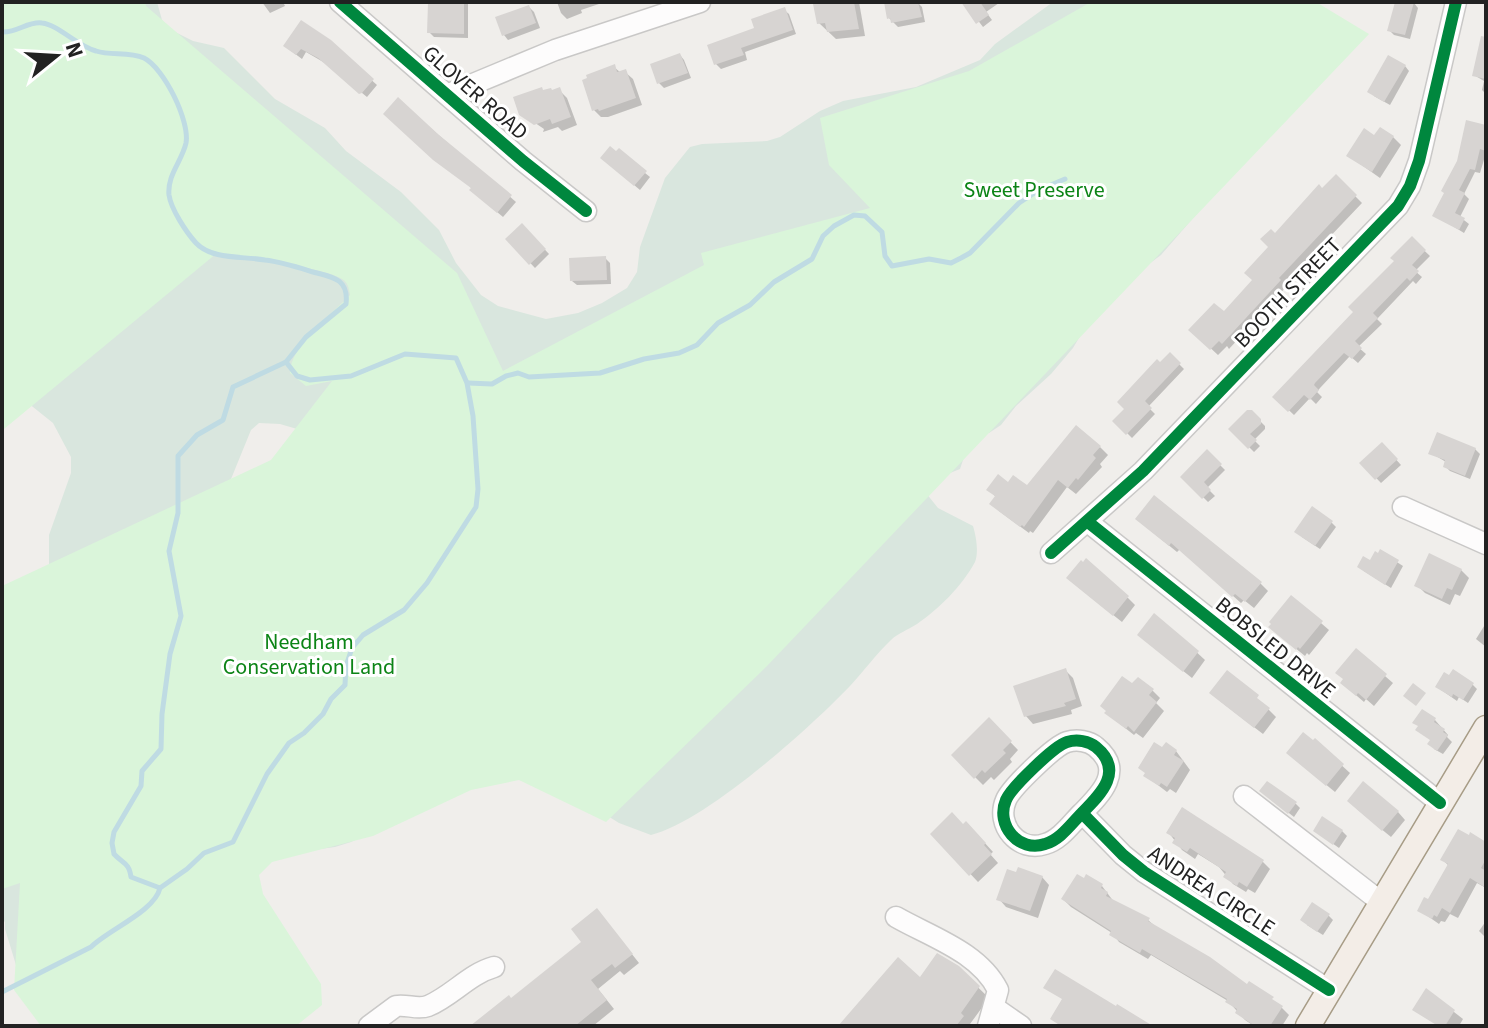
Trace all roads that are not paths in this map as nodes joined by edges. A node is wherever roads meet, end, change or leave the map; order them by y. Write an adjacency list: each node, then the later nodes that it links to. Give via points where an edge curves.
1 (340, 2): 4 (street, GLOVER ROAD)
2 (700, 2): 4 (street, via 555,50)
3 (1456, 2): 7 (street, BOOTH STREET, via 1419,161 1398,206)
4 (449, 94): 5 (street, GLOVER ROAD)
5 (586, 211)
6 (1403, 507): 8 (street)
7 (1088, 522): 9 (street, BOOTH STREET); 12 (street, BOBSLED DRIVE)
8 (1486, 544)
9 (1051, 553)
10 (1486, 728): 12 (main road)
11 (1244, 796): 14 (street)
12 (1440, 803): 14 (main road)
13 (1082, 813): 13 (street, via 1103,791 1109,771 1100,750 1078,740 1056,748 1013,790 1003,816 1014,839 1036,846 1055,840); 17 (street, ANDREA CIRCLE, via 1144,872)
14 (1381, 902): 17 (main road)
15 (896, 917): 18 (street, via 983,969 998,990)
16 (494, 967): 19 (street, via 429,1006 396,1006)
17 (1329, 990): 21 (main road)
18 (992, 1017): 20 (street)
19 (369, 1026)
20 (1021, 1026)
21 (1308, 1026)

